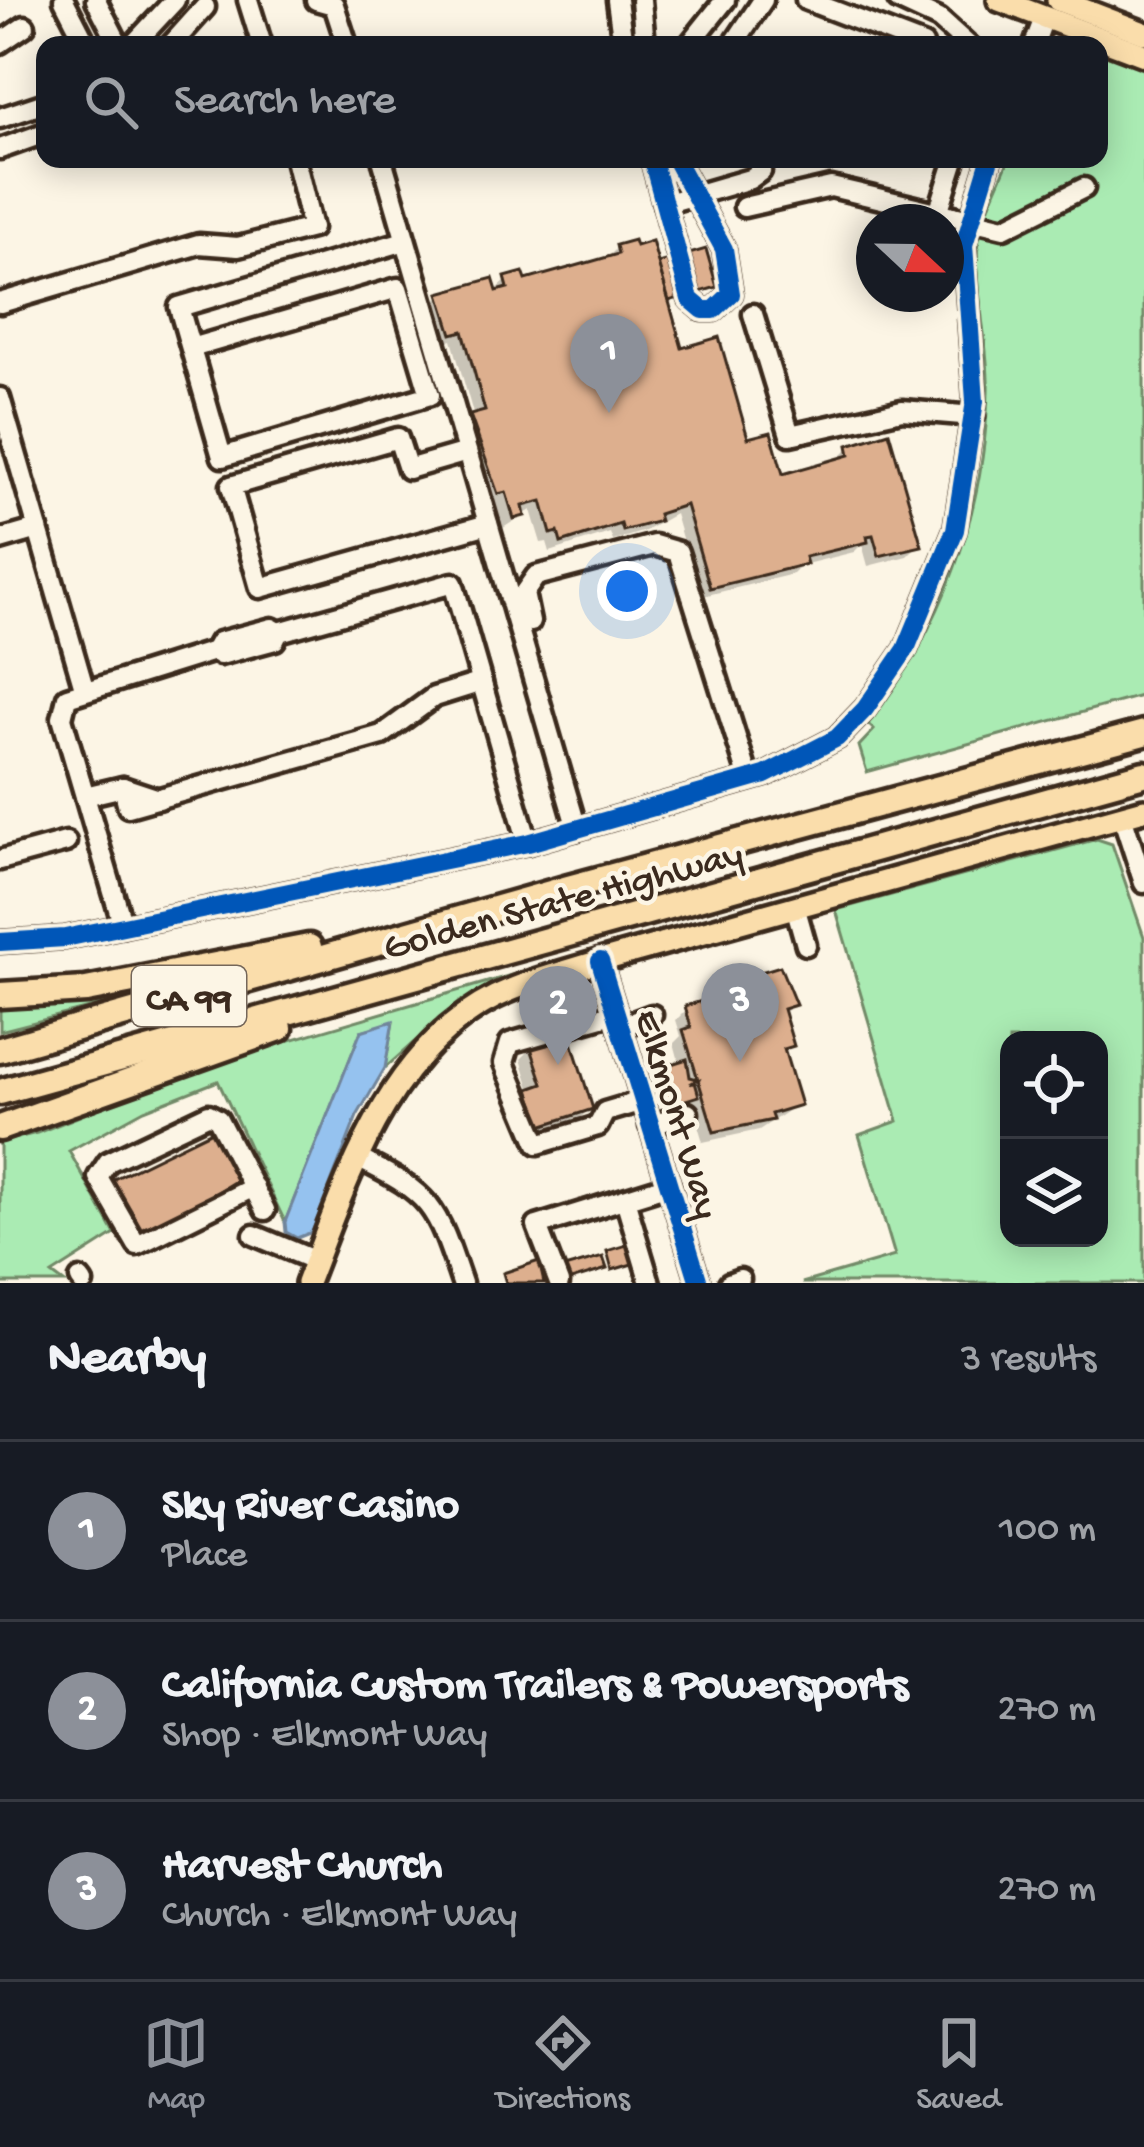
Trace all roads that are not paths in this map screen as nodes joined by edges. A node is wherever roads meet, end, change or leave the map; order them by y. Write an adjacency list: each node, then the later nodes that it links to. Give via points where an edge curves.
1 (64, 0): 17 (street)
2 (96, 0): 18 (street)
3 (175, 0): 19 (street)
4 (248, 0): 21 (street)
5 (617, 0): 23 (street)
6 (641, 0): 24 (street)
7 (725, 0): 25 (street)
8 (763, 0): 26 (street)
9 (806, 0): 27 (street)
10 (898, 0): 28 (street)
11 (999, 0): 14 (main road)
12 (328, 2): 22 (street)
13 (206, 7): 20 (street)
14 (1051, 9): 16 (main road); 29 (main road)
15 (25, 26): 31 (street)
16 (1144, 34)
17 (82, 36)
18 (114, 36)
19 (141, 36)
20 (179, 36)
21 (259, 36)
22 (342, 36)
23 (622, 36)
24 (644, 36)
25 (696, 36)
26 (740, 36)
27 (900, 36)
28 (958, 36)
29 (1097, 36)
30 (1108, 40): 32 (main road)
31 (0, 43)
32 (1144, 51)
33 (36, 106): 34 (street)
34 (0, 118)
35 (36, 136): 36 (street)
36 (0, 149)
37 (297, 168): 53 (street, via 312,228 238,248 199,244)
38 (385, 168): 52 (street)
39 (654, 168): 46 (street)
40 (680, 168): 45 (street)
41 (749, 168): 45 (street)
42 (952, 168): 48 (street)
43 (987, 168): 51 (street)
44 (1084, 188): 51 (street, via 1004,228)
45 (693, 191): 46 (street); 54 (street, via 730,268)
46 (663, 199): 54 (street, via 690,299 709,311)
47 (891, 204): 49 (street, via 825,187)
48 (941, 204)
49 (744, 206)
50 (964, 219): 51 (street)
51 (969, 220): 57 (street)
52 (406, 241): 55 (street, via 179,308); 58 (street)
53 (0, 303)
54 (725, 304): 57 (street, via 761,310 790,435 902,410)
55 (191, 348): 55 (street, via 222,457 430,395 398,288)
56 (0, 398): 59 (street)
57 (974, 416): 67 (street, via 946,557 896,667 837,738)
58 (467, 452): 60 (street); 60 (street, via 408,469 398,438 231,487 260,588)
59 (36, 523): 61 (street); 62 (street); 64 (street)
60 (488, 524): 70 (street)
61 (0, 527)
62 (0, 539)
63 (482, 682): 64 (street, via 454,583); 68 (street, via 434,697 382,735 128,807 123,787); 72 (street)
64 (84, 688): 68 (street, via 67,697 61,712)
65 (1144, 733): 78 (highway, Golden State Highway / CA 99)
66 (1144, 774): 80 (highway, Golden State Highway / CA 99)
67 (749, 779): 70 (street); 70 (street, via 679,551 654,545 536,576 524,604)
68 (85, 796): 76 (street)
69 (1133, 813): 74 (street); 75 (main road)
70 (583, 828): 72 (street)
71 (66, 842): 73 (street)
72 (528, 843): 76 (street)
73 (0, 860)
74 (1144, 883)
75 (795, 906): 79 (street); 81 (main road)
76 (123, 926): 77 (street)
77 (0, 941)
78 (377, 942): 82 (highway, via 333,942 86,990); 85 (highway, Golden State Highway / CA 99)
79 (806, 945)
80 (470, 959): 86 (highway, Golden State Highway / CA 99); 90 (highway)
81 (600, 962): 84 (street, Elkmont Way); 91 (main road, via 521,986 452,1025 392,1092)
82 (0, 995)
83 (652, 1016): 84 (street)
84 (618, 1020): 87 (street, Elkmont Way); 87 (street, via 510,1043 504,1063 538,1144 598,1126 605,1112)
85 (0, 1050)
86 (0, 1092)
87 (642, 1101): 89 (street, Elkmont Way)
88 (688, 1113): 89 (street)
89 (650, 1126): 92 (street, Elkmont Way)
90 (0, 1128)
91 (359, 1159): 97 (main road); 99 (street, via 415,1186 444,1229)
92 (669, 1186): 94 (street); 102 (street, Elkmont Way)
93 (254, 1187): 93 (street, via 218,1119 204,1114 108,1162 98,1177 137,1246); 95 (street)
94 (625, 1199): 100 (street, via 537,1226); 101 (street)
95 (265, 1210)
96 (254, 1235): 97 (street)
97 (316, 1261): 98 (main road)
98 (307, 1283)
99 (462, 1283)
100 (559, 1283)
101 (650, 1283)
102 (699, 1283)

